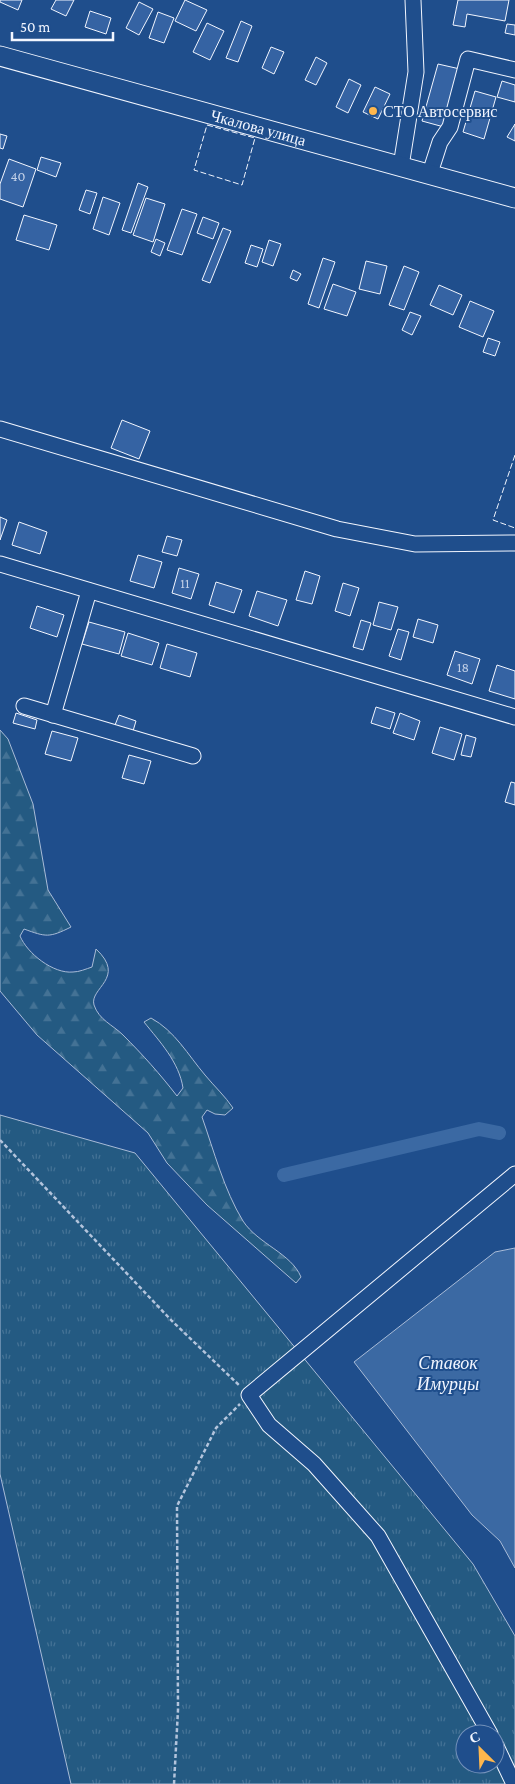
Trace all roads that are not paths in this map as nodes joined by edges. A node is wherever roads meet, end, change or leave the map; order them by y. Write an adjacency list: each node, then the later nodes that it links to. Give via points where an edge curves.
1 (413, 0): 4 (street, via 416,72)
2 (0, 56): 4 (main road, Чкалова улица)
3 (515, 70): 5 (street, via 468,59 450,127 440,142)
4 (401, 166): 5 (main road, Чкалова улица)
5 (430, 173): 6 (main road, Чкалова улица)
6 (515, 198)
7 (0, 429): 8 (street, via 337,529 415,544)
8 (515, 543)
9 (0, 564): 10 (street)
10 (90, 591): 12 (street); 13 (street)
11 (24, 706): 12 (street)
12 (53, 716): 14 (street)
13 (515, 717)
14 (193, 756)
15 (515, 1174): 16 (street, via 249,1395 269,1425 314,1464 378,1536)
16 (484, 1724)
17 (505, 1765): 18 (street)
18 (514, 1784)

